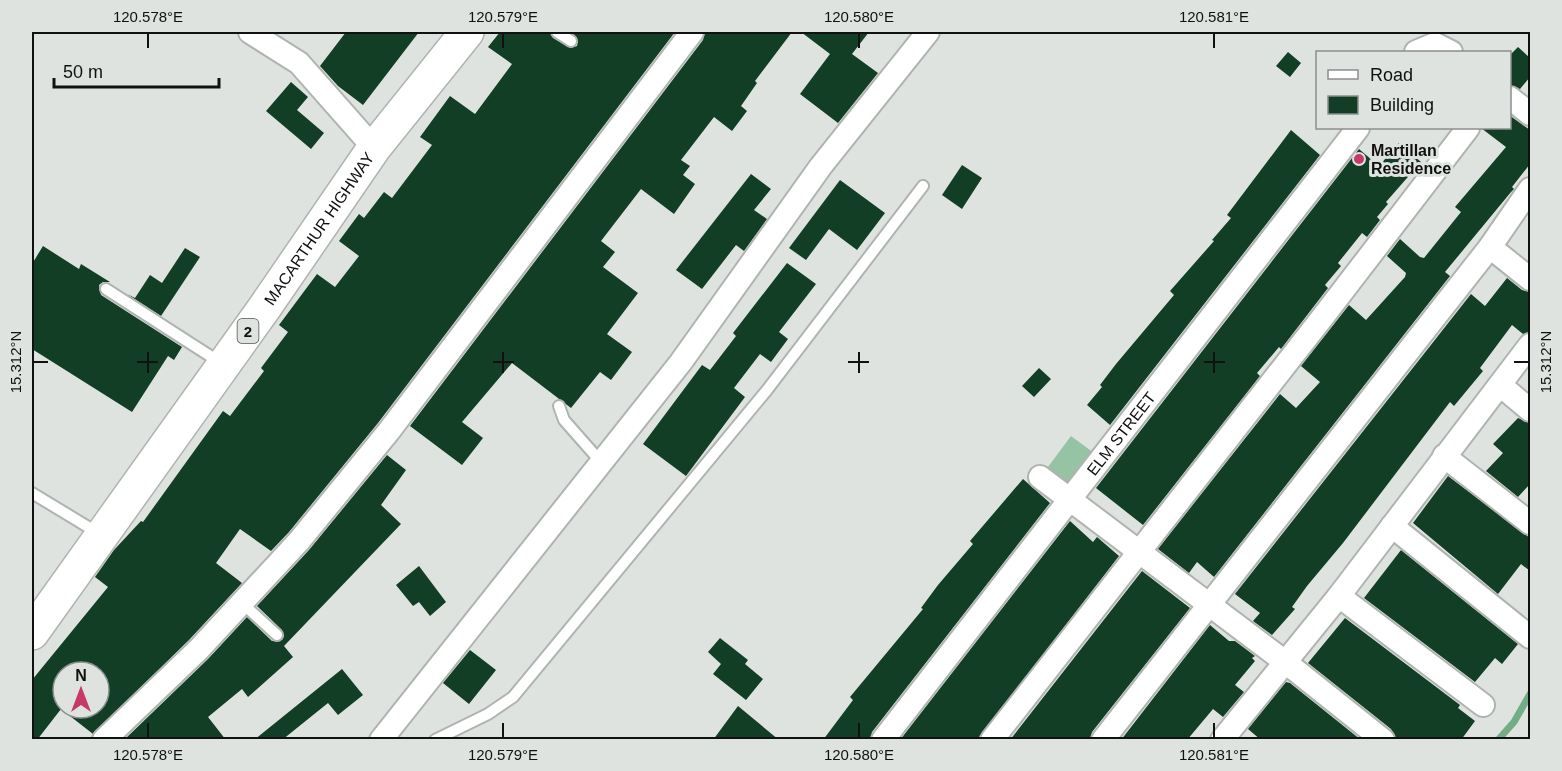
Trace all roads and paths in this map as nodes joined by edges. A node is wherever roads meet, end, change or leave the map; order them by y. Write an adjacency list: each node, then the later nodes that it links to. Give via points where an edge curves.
1 (250, 32): 13 (street, via 299,63)
2 (557, 32): 6 (lane)
3 (692, 32): 34 (street, via 388,432 299,541)
4 (928, 32): 25 (street, via 821,166 681,362)
5 (461, 34): 13 (highway, MACARTHUR HIGHWAY / 2)
6 (571, 42)
7 (1419, 51): 8 (street, via 1435,44)
8 (1448, 51)
9 (1511, 100): 10 (street)
10 (1530, 114)
11 (1357, 129): 28 (street, ELM STREET)
12 (1467, 129): 32 (street)
13 (374, 148): 20 (highway, MACARTHUR HIGHWAY / 2)
14 (923, 186): 44 (lane, via 767,390 513,697)
15 (1530, 189): 16 (street)
16 (1490, 247): 17 (street); 35 (street)
17 (1530, 279)
18 (106, 289): 20 (lane)
19 (1530, 345): 21 (street)
20 (224, 364): 31 (highway, MACARTHUR HIGHWAY / 2)
21 (1500, 385): 23 (street); 24 (street)
22 (560, 406): 25 (lane, via 564,420)
23 (1530, 410)
24 (1444, 456): 29 (street); 30 (street)
25 (601, 462): 43 (street)
26 (1040, 477): 28 (street)
27 (32, 492): 31 (lane)
28 (1070, 501): 32 (street); 45 (street, ELM STREET)
29 (1530, 523)
30 (1392, 526): 33 (street); 38 (street)
31 (101, 535): 36 (highway, MACARTHUR HIGHWAY / 2)
32 (1137, 552): 35 (street); 46 (street)
33 (1339, 596): 39 (street); 40 (street)
34 (242, 603): 37 (lane); 42 (street)
35 (1207, 604): 39 (street); 47 (street)
36 (32, 633)
37 (277, 635)
38 (1530, 637)
39 (1284, 661): 41 (street); 48 (street)
40 (1483, 705)
41 (1231, 736)
42 (104, 740)
43 (381, 740)
44 (435, 740)
45 (883, 740)
46 (992, 740)
47 (1103, 740)
48 (1383, 740)

